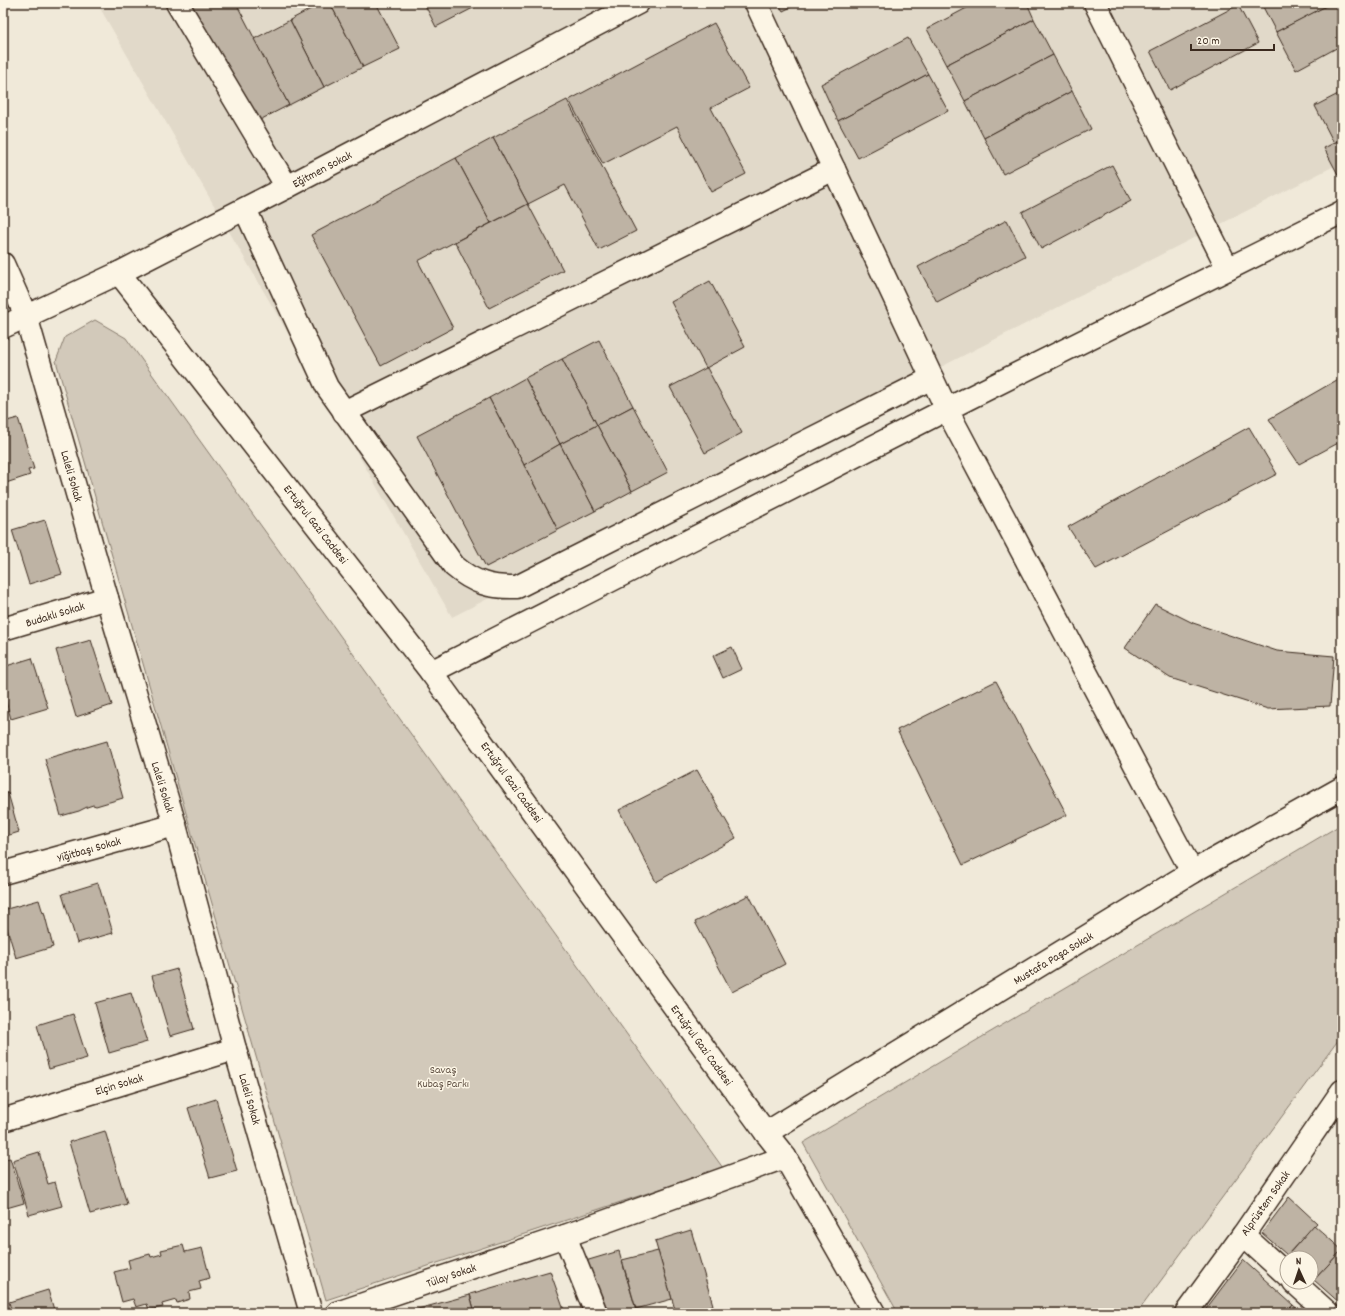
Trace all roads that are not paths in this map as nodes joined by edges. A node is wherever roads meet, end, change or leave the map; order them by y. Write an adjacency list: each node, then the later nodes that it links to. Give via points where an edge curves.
1 (177, 3): 6 (street)
2 (638, 3): 6 (street, Eğitmen Sokak)
3 (756, 3): 5 (street)
4 (1095, 3): 10 (street)
5 (834, 169): 14 (street); 16 (street)
6 (287, 187): 7 (street, Eğitmen Sokak)
7 (244, 209): 11 (street, Eğitmen Sokak); 16 (street, via 327,388)
8 (1342, 212): 10 (street)
9 (3, 264): 12 (street, Laleli Sokak)
10 (1228, 269): 15 (street)
11 (119, 273): 12 (street, Eğitmen Sokak); 19 (street, Ertuğrul Gazi Caddesi)
12 (26, 316): 13 (street, Eğitmen Sokak); 17 (street, Laleli Sokak)
13 (3, 327)
14 (932, 378): 15 (street); 16 (street, via 517,587 505,588 479,582 454,566)
15 (947, 410): 19 (street); 22 (street)
16 (344, 412)
17 (106, 598): 18 (street, Budaklı Sokak); 21 (street, Laleli Sokak)
18 (3, 629)
19 (431, 672): 27 (street, Ertuğrul Gazi Caddesi)
20 (1342, 788): 22 (street, Mustafa Paşa Sokak)
21 (174, 825): 23 (street, Yiğitbaşı Sokak); 24 (street, Laleli Sokak)
22 (1192, 872): 27 (street, Mustafa Paşa Sokak)
23 (3, 873)
24 (235, 1049): 26 (street, Elçin Sokak); 33 (street, Laleli Sokak)
25 (1338, 1106): 29 (street, Alprüstem Sokak)
26 (3, 1120)
27 (766, 1133): 28 (street, Ertuğrul Gazi Caddesi)
28 (785, 1157): 30 (street, Tülay Sokak); 36 (street, Ertuğrul Gazi Caddesi)
29 (1243, 1235): 31 (street); 37 (street, Alprüstem Sokak)
30 (565, 1236): 34 (street, Tülay Sokak); 35 (street)
31 (1279, 1268)
32 (1303, 1290): 38 (street)
33 (311, 1313)
34 (336, 1313)
35 (596, 1313)
36 (874, 1313)
37 (1186, 1313)
38 (1328, 1313)

